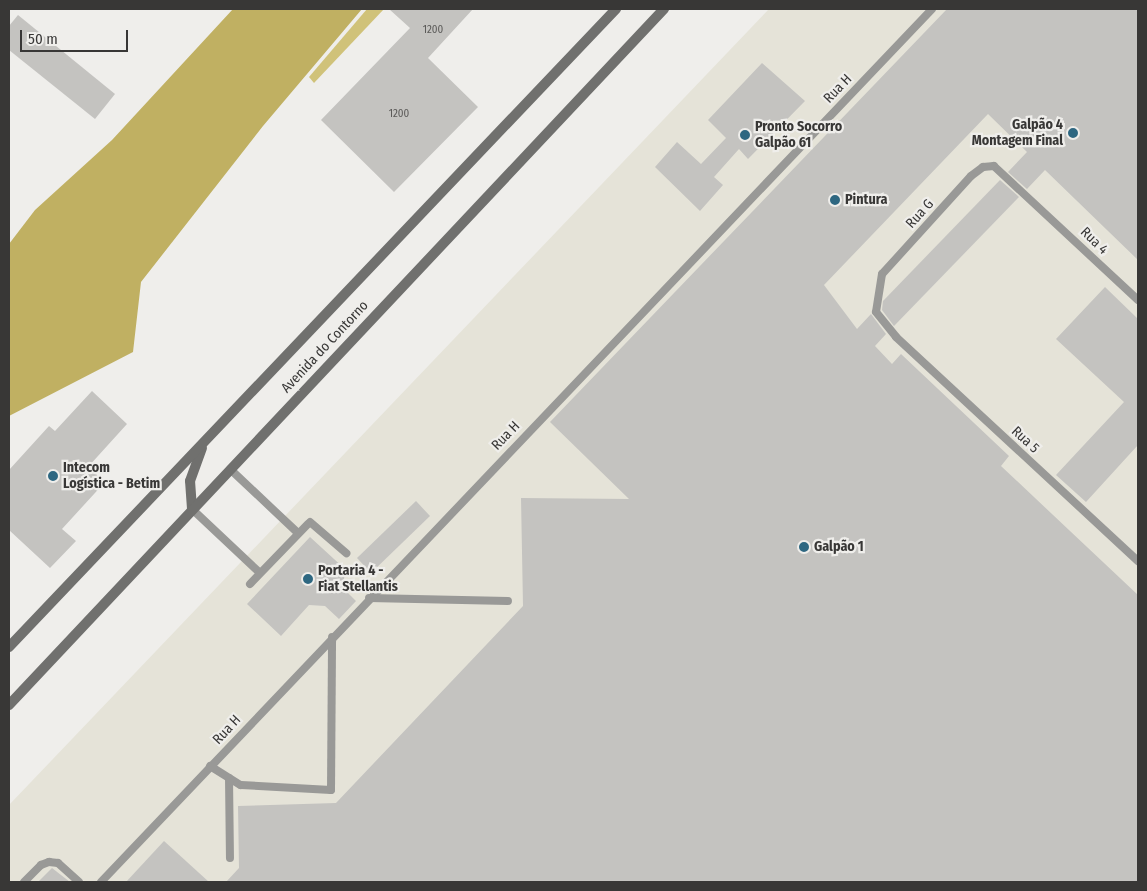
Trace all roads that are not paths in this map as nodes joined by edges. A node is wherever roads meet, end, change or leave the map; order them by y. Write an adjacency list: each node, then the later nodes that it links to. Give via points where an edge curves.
1 (616, 9): 7 (street, Avenida do Contorno)
2 (664, 9): 8 (street, Avenida do Contorno)
3 (932, 9): 15 (lane, Rua H)
4 (1033, 200): 5 (lane, Rua 4); 6 (lane, Rua G, via 994,166 983,167 971,176 882,274 876,312)
5 (1138, 300)
6 (896, 337): 12 (lane, Rua 5)
7 (207, 438): 9 (street, via 190,481); 18 (street, Avenida do Contorno)
8 (230, 469): 9 (street, Avenida do Contorno); 10 (lane)
9 (192, 509): 13 (lane); 19 (street, Avenida do Contorno)
10 (298, 533): 11 (lane, via 309,523); 13 (lane)
11 (346, 553)
12 (1138, 561)
13 (260, 573): 14 (lane)
14 (250, 584)
15 (369, 598): 16 (lane); 17 (lane, Rua H)
16 (508, 601)
17 (332, 637): 20 (lane, Rua H); 21 (lane, via 330,790 242,785)
18 (9, 647)
19 (9, 705)
20 (210, 766): 21 (lane); 25 (lane, Rua H)
21 (229, 778): 22 (lane)
22 (230, 858)
23 (24, 882): 24 (lane, via 48,862 58,863)
24 (79, 882)
25 (100, 882)

